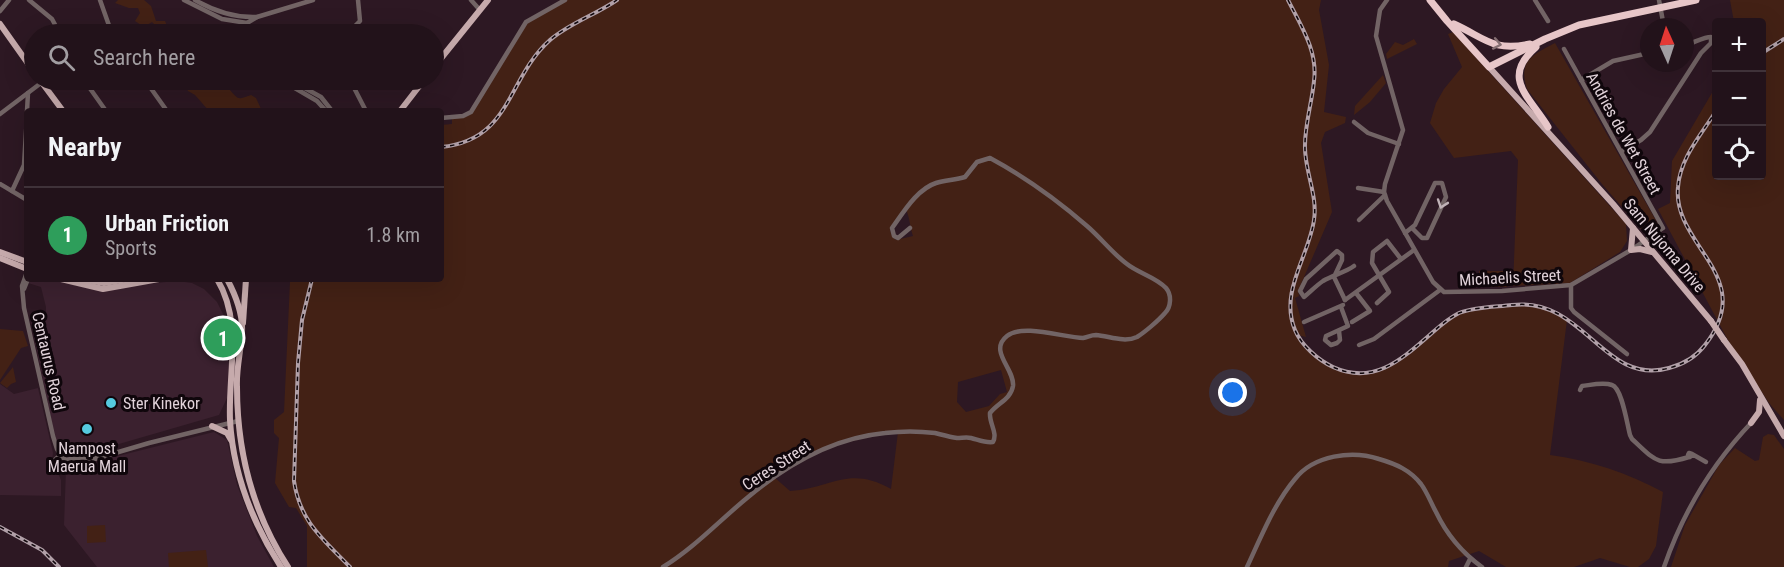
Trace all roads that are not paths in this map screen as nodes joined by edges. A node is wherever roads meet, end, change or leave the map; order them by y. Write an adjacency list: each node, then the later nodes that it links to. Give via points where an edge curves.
1 (9, 0): 17 (street)
2 (29, 0): 22 (street)
3 (100, 0): 23 (street)
4 (184, 0): 19 (street, via 222,19)
5 (195, 0): 19 (street)
6 (314, 0): 19 (street)
7 (358, 0): 25 (street)
8 (471, 0): 16 (street)
9 (488, 0): 16 (main road)
10 (565, 0): 55 (street, via 526,22 471,112)
11 (1388, 0): 58 (street, via 1380,9 1376,36 1402,126)
12 (1430, 0): 18 (highway, Sam Nujoma Drive)
13 (1535, 0): 20 (street)
14 (1696, 0): 15 (highway)
15 (1660, 4): 27 (highway, via 1579,25)
16 (479, 9): 32 (main road)
17 (0, 11)
18 (1445, 17): 26 (highway); 35 (highway, Sam Nujoma Drive)
19 (248, 20): 24 (street)
20 (1548, 21)
21 (0, 24): 34 (main road)
22 (55, 24)
23 (108, 24)
24 (248, 24)
25 (357, 24)
26 (1454, 24): 27 (highway, one-way to 27, via 1499,46 1520,46); 35 (highway)
27 (1545, 39): 35 (highway); 57 (highway, via 1522,60 1518,79)
28 (1697, 42): 29 (street); 31 (street); 31 (street, via 1711,37 1711,43)
29 (1694, 43)
30 (1564, 50): 36 (street, Andries de Wet Street)
31 (1701, 53): 59 (street, via 1650,132)
32 (444, 54)
33 (1640, 55): 36 (street, via 1614,61)
34 (24, 58)
35 (1491, 66): 57 (main road, Sam Nujoma Drive); 61 (main road, Sam Nujoma Drive)
36 (1581, 80): 59 (street, Andries de Wet Street)
37 (30, 90): 45 (street)
38 (49, 90): 47 (main road)
39 (91, 90): 48 (street)
40 (152, 90): 49 (street)
41 (298, 90): 50 (street)
42 (308, 90): 51 (street)
43 (355, 90): 52 (street)
44 (416, 90): 53 (main road)
45 (28, 92): 46 (street); 54 (street)
46 (27, 108)
47 (61, 108)
48 (104, 108)
49 (165, 108)
50 (323, 108)
51 (330, 108)
52 (364, 108)
53 (402, 108)
54 (0, 114)
55 (444, 118)
56 (1353, 122): 58 (street, via 1368,133)
57 (1548, 127): 61 (main road, Sam Nujoma Drive)
58 (1399, 144): 65 (street)
59 (1622, 151): 71 (street, Andries de Wet Street)
60 (24, 165): 64 (street)
61 (1579, 166): 68 (main road, Sam Nujoma Drive)
62 (0, 184): 64 (street)
63 (1358, 188): 65 (street)
64 (12, 191): 66 (street)
65 (1384, 194): 67 (street); 72 (street, Michaelis Street)
66 (24, 198)
67 (1359, 220)
68 (1633, 227): 73 (main road, Sam Nujoma Drive); 75 (main road)
69 (910, 228): 123 (street, Ceres Street, via 898,238 892,232 917,197 934,184 965,177 977,162 990,158 1050,194 1122,260 1163,286 1169,294 1169,305 1136,337 1080,338 1037,331 1007,336 1000,355 1010,368 1013,386 1007,399 990,413 994,441 927,432 884,433 816,452 774,477)
70 (1412, 228): 70 (street, one-way to 70, via 1435,183 1442,183 1446,197 1427,238); 72 (street)
71 (1664, 228): 73 (street, Michaelis Street)
72 (1405, 233): 74 (street, Michaelis Street)
73 (1644, 241): 75 (street, Michaelis Street); 77 (main road, Sam Nujoma Drive)
74 (1414, 250): 79 (street); 93 (street, Michaelis Street)
75 (1631, 250): 77 (main road); 92 (street, Michaelis Street)
76 (0, 252): 80 (main road)
77 (1653, 252): 103 (main road, Sam Nujoma Drive, bridge)
78 (0, 258): 82 (main road)
79 (1401, 259): 83 (street); 83 (street, via 1389,242 1376,248 1372,263)
80 (24, 261)
81 (1354, 266): 84 (street)
82 (24, 270)
83 (1378, 276): 95 (street); 97 (street, via 1389,292)
84 (1334, 277): 84 (street, via 1304,297 1300,291 1306,279 1336,251 1342,255 1342,261); 96 (street)
85 (24, 280): 94 (street, Centaurus Road)
86 (27, 282): 94 (street, Centaurus Road)
87 (72, 282): 91 (main road, via 95,288)
88 (218, 282): 110 (main road, via 233,323)
89 (228, 282): 101 (main road)
90 (246, 282): 101 (main road)
91 (107, 283)
92 (1571, 285): 93 (street, Michaelis Street, via 1502,291); 105 (street, via 1574,312)
93 (1440, 290): 104 (street, via 1374,339)
94 (22, 292): 113 (street, Centaurus Road)
95 (1356, 293): 96 (street); 100 (street, via 1370,311)
96 (1344, 300): 98 (street)
97 (1377, 303)
98 (1341, 307): 99 (street); 102 (street, via 1348,326)
99 (1304, 322)
100 (1353, 322)
101 (242, 326): 109 (main road, via 236,383)
102 (1339, 331)
103 (1726, 342): 107 (main road, Sam Nujoma Drive); 108 (main road, Sam Nujoma Drive)
104 (1359, 345)
105 (1627, 354)
106 (1580, 390): 119 (street, via 1582,386 1596,385 1618,389 1632,439 1658,460 1665,462 1690,455)
107 (1760, 400): 108 (main road, Sam Nujoma Drive); 111 (main road, via 1759,412)
108 (1766, 408): 111 (street); 114 (main road, Sam Nujoma Drive); 115 (main road, Sam Nujoma Drive)
109 (238, 421): 110 (street); 122 (main road, via 250,489)
110 (231, 422): 112 (street); 116 (main road)
111 (1751, 423): 119 (street)
112 (212, 426): 116 (main road, via 227,433); 118 (street, via 119,451)
113 (53, 436): 117 (street, Centaurus Road); 118 (street, Centaurus Road)
114 (1784, 436)
115 (1784, 442)
116 (233, 443): 121 (main road, via 254,519)
117 (55, 458): 118 (street); 118 (street, via 56,468 63,469)
118 (64, 460)
119 (1714, 466): 127 (street, via 1684,518)
120 (1470, 558): 124 (street, via 1455,544 1422,485 1410,472 1367,454 1346,454 1313,465 1296,477); 125 (street); 126 (street)
121 (281, 567)
122 (288, 567)
123 (663, 567)
124 (1247, 567)
125 (1466, 567)
126 (1482, 567)
127 (1664, 567)

